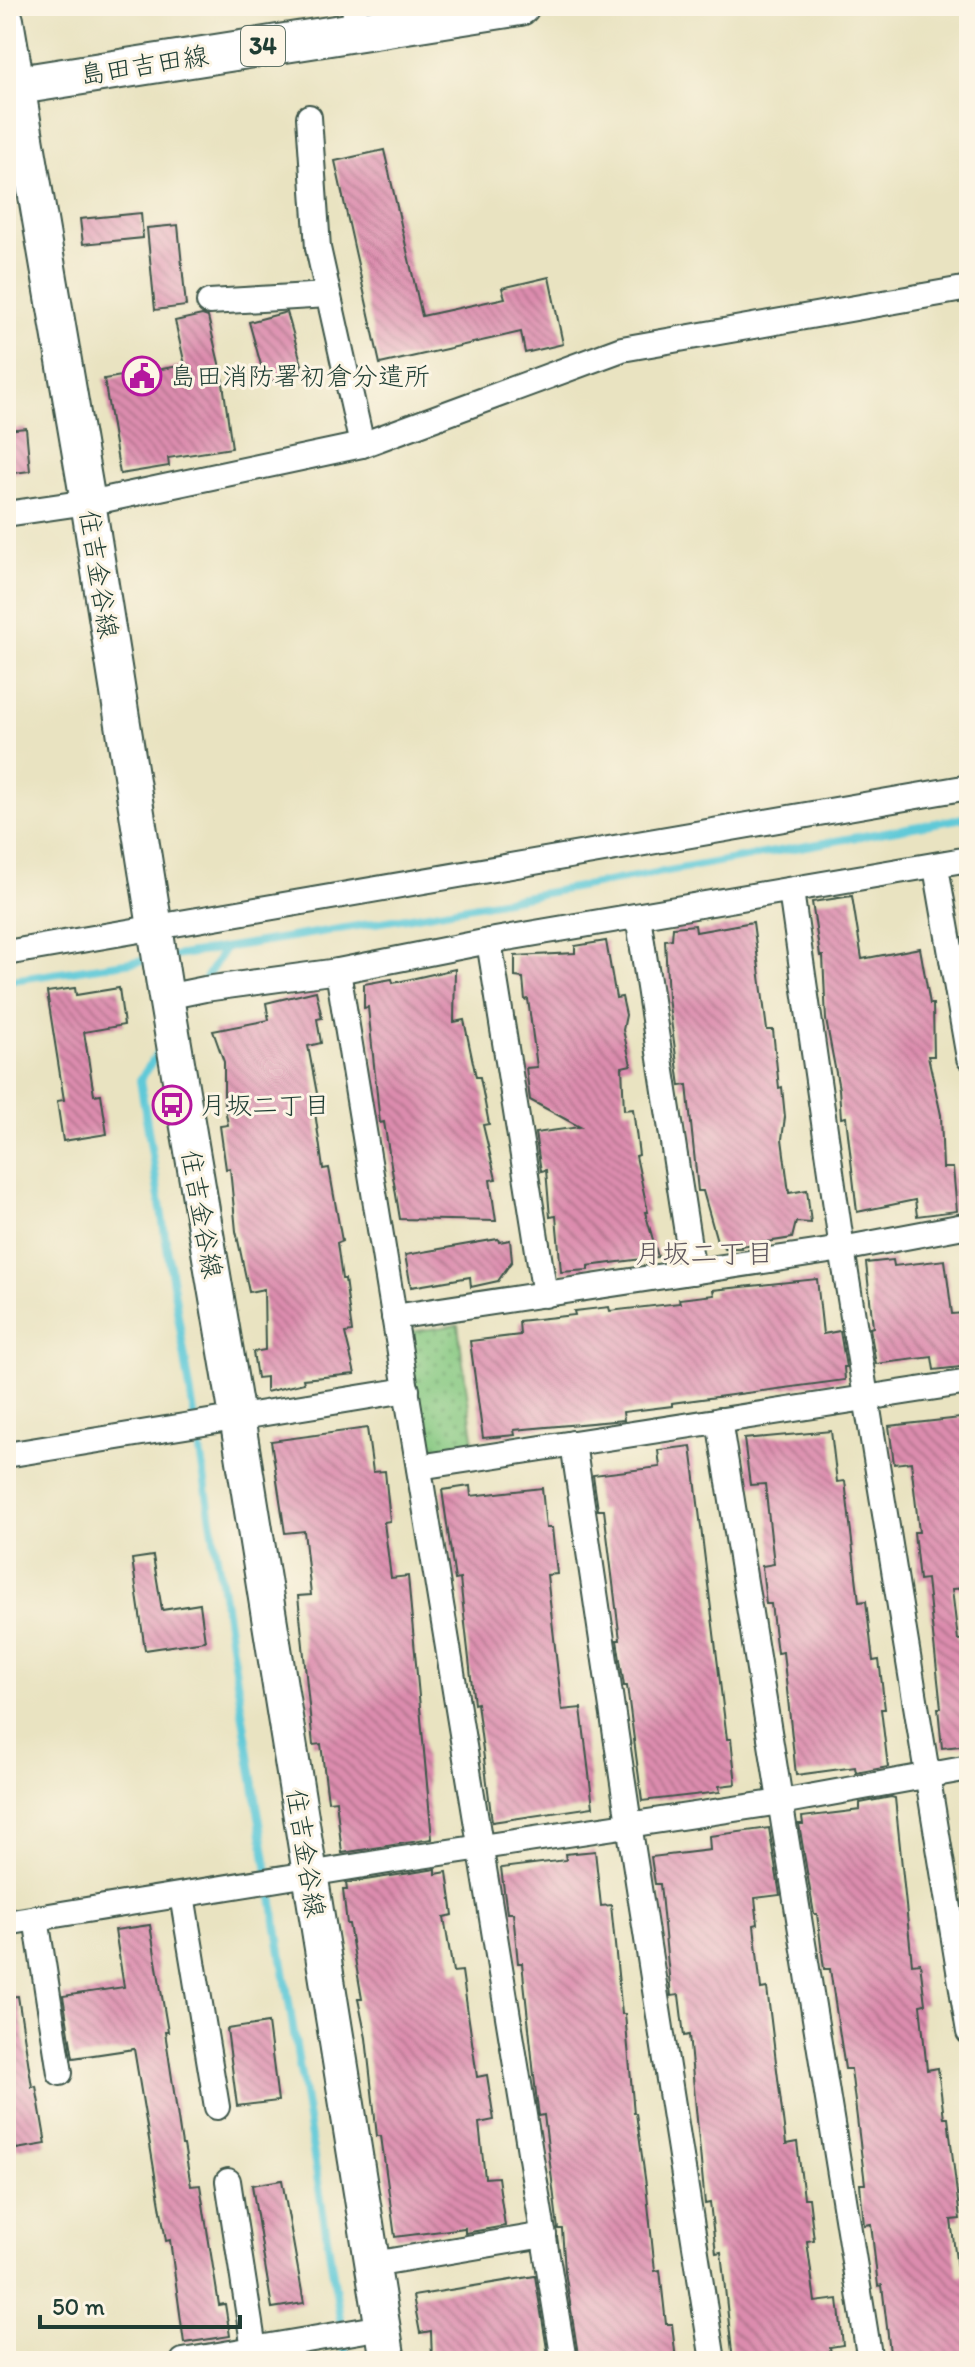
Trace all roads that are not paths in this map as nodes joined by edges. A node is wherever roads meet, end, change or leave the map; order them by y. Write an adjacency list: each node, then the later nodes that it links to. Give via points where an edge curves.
1 (520, 6): 2 (main road, 島田吉田線 / 34)
2 (355, 19): 4 (main road, 島田吉田線 / 34)
3 (6, 20): 4 (main road, 住吉金谷線)
4 (11, 86): 10 (main road, 住吉金谷線)
5 (309, 117): 7 (street, via 318,248)
6 (969, 288): 9 (street, via 622,349)
7 (328, 295): 8 (street); 9 (street)
8 (209, 302)
9 (362, 445): 10 (street)
10 (88, 502): 11 (street); 17 (main road, 住吉金谷線)
11 (6, 514)
12 (969, 787): 17 (street)
13 (969, 859): 14 (street)
14 (936, 867): 15 (street); 22 (street)
15 (791, 891): 16 (street); 24 (street)
16 (638, 916): 18 (street); 25 (street)
17 (155, 931): 19 (street); 21 (main road, 住吉金谷線)
18 (489, 941): 20 (street); 26 (street)
19 (6, 953)
20 (338, 971): 21 (street); 27 (street)
21 (178, 991): 31 (main road, 住吉金谷線, via 175,1054)
22 (969, 1058)
23 (969, 1225): 24 (street)
24 (842, 1249): 25 (street); 30 (street)
25 (693, 1272): 26 (street)
26 (545, 1295): 27 (street)
27 (394, 1317): 29 (street)
28 (969, 1382): 30 (street)
29 (407, 1390): 31 (street); 35 (street)
30 (867, 1396): 32 (street); 37 (street)
31 (225, 1419): 34 (street); 41 (main road, 住吉金谷線)
32 (719, 1420): 33 (street); 38 (street)
33 (573, 1443): 35 (street); 39 (street)
34 (6, 1455)
35 (419, 1467): 40 (street)
36 (969, 1768): 37 (street)
37 (926, 1775): 38 (street); 45 (street)
38 (781, 1802): 39 (street); 58 (street)
39 (629, 1824): 40 (street); 57 (street)
40 (479, 1848): 41 (street); 50 (street)
41 (297, 1877): 42 (street); 51 (main road, 住吉金谷線)
42 (182, 1895): 43 (street); 48 (street)
43 (36, 1918): 44 (street); 47 (street)
44 (6, 1923)
45 (961, 1933): 46 (street)
46 (969, 2032)
47 (60, 2073)
48 (217, 2107)
49 (228, 2181): 53 (street)
50 (544, 2235): 51 (street); 56 (street)
51 (373, 2264): 52 (main road, 住吉金谷線)
52 (370, 2329): 53 (street); 55 (main road, 住吉金谷線)
53 (254, 2349): 54 (street)
54 (183, 2361)
55 (388, 2361)
56 (564, 2361)
57 (713, 2361)
58 (870, 2361)

